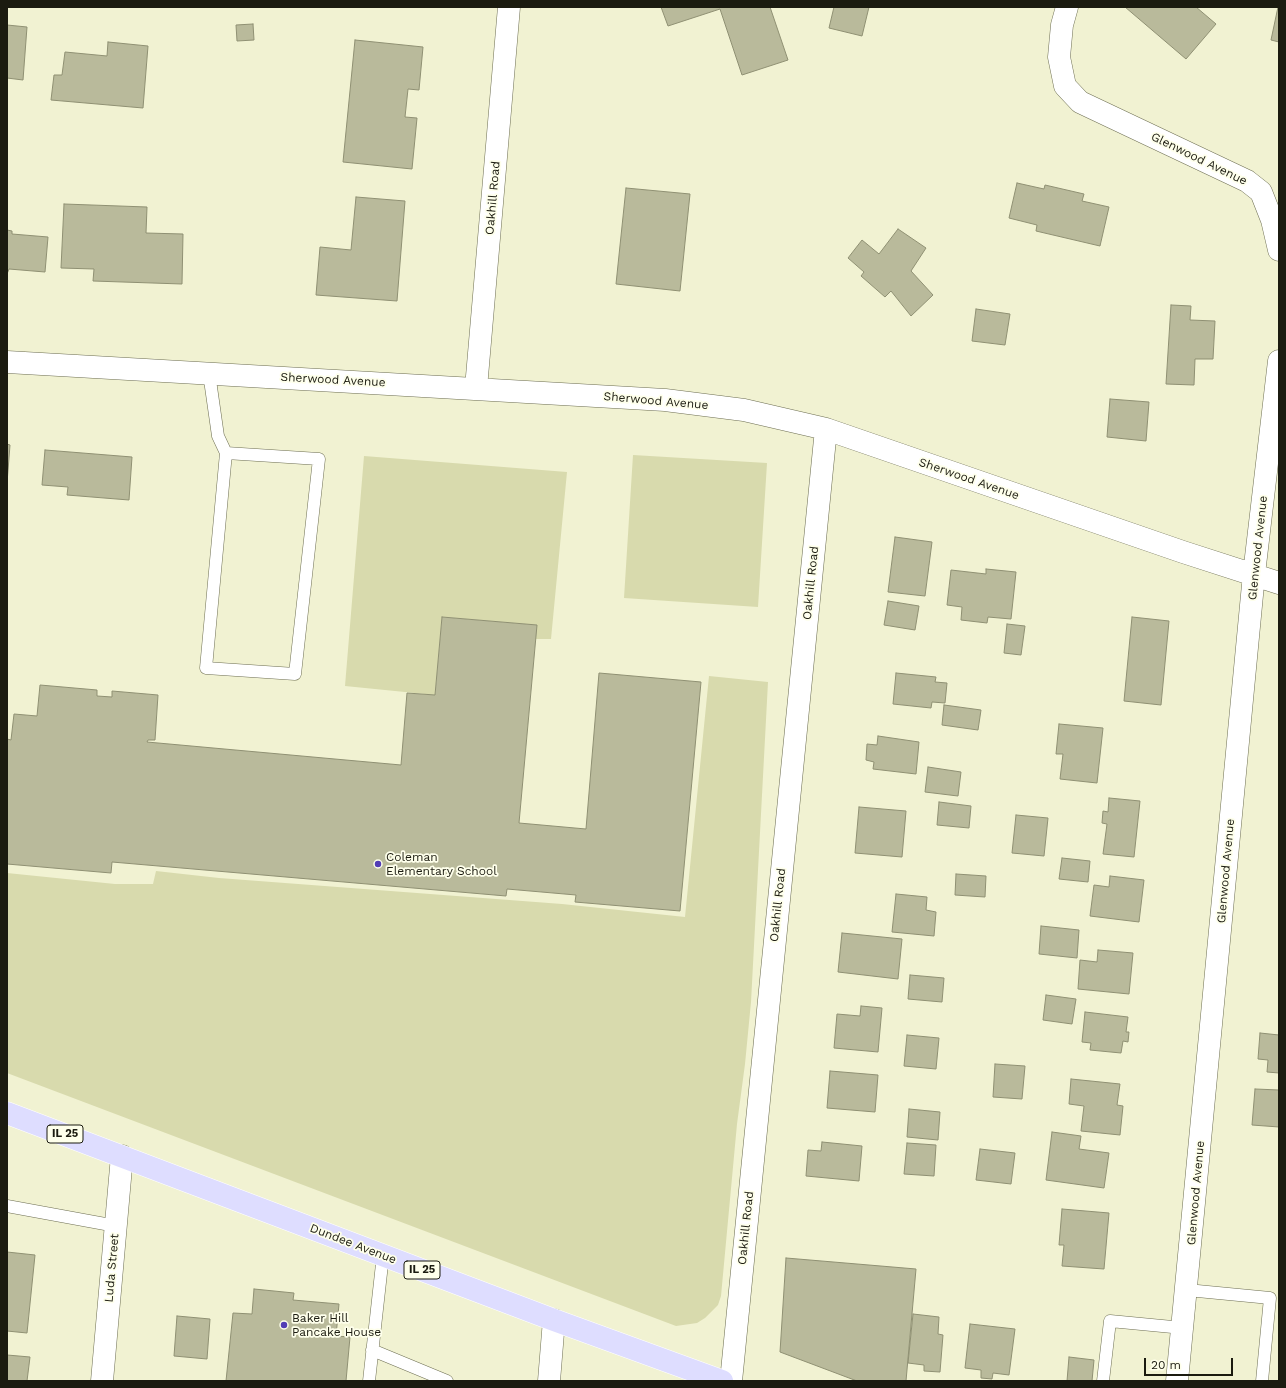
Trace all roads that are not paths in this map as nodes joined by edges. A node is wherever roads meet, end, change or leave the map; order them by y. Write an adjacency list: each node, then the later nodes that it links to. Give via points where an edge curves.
1 (509, 7): 7 (street, Oakhill Road)
2 (1067, 7): 3 (street, Glenwood Avenue, via 1062,25 1059,57 1065,86 1080,102 1247,181 1261,192 1272,220)
3 (1279, 250)
4 (1279, 361): 10 (street, Glenwood Avenue)
5 (7, 362): 6 (street, Sherwood Avenue)
6 (209, 373): 7 (street, Sherwood Avenue); 9 (lane, via 218,436)
7 (476, 388): 8 (street, Sherwood Avenue, via 722,406)
8 (826, 429): 10 (street, Sherwood Avenue); 26 (street, Oakhill Road)
9 (226, 453): 9 (lane, via 206,668 295,674 319,460)
10 (1254, 574): 11 (street, Sherwood Avenue); 17 (street, Glenwood Avenue)
11 (1279, 583)
12 (7, 1113): 13 (main road, Dundee Avenue / IL 25)
13 (122, 1156): 15 (street, Luda Street); 16 (main road, Dundee Avenue / IL 25)
14 (7, 1206): 15 (lane)
15 (116, 1226): 21 (street, Luda Street)
16 (383, 1255): 18 (main road, Dundee Avenue / IL 25); 20 (lane)
17 (1187, 1290): 19 (street, Glenwood Avenue); 29 (lane, via 1270,1298)
18 (554, 1320): 24 (street); 25 (main road, Dundee Avenue / IL 25)
19 (1183, 1328): 27 (lane, via 1110,1321); 28 (street, Glenwood Avenue)
20 (372, 1350): 22 (lane); 23 (lane)
21 (102, 1381)
22 (369, 1381)
23 (447, 1381)
24 (549, 1381)
25 (722, 1381)
26 (731, 1381)
27 (1103, 1381)
28 (1177, 1381)
29 (1262, 1381)

